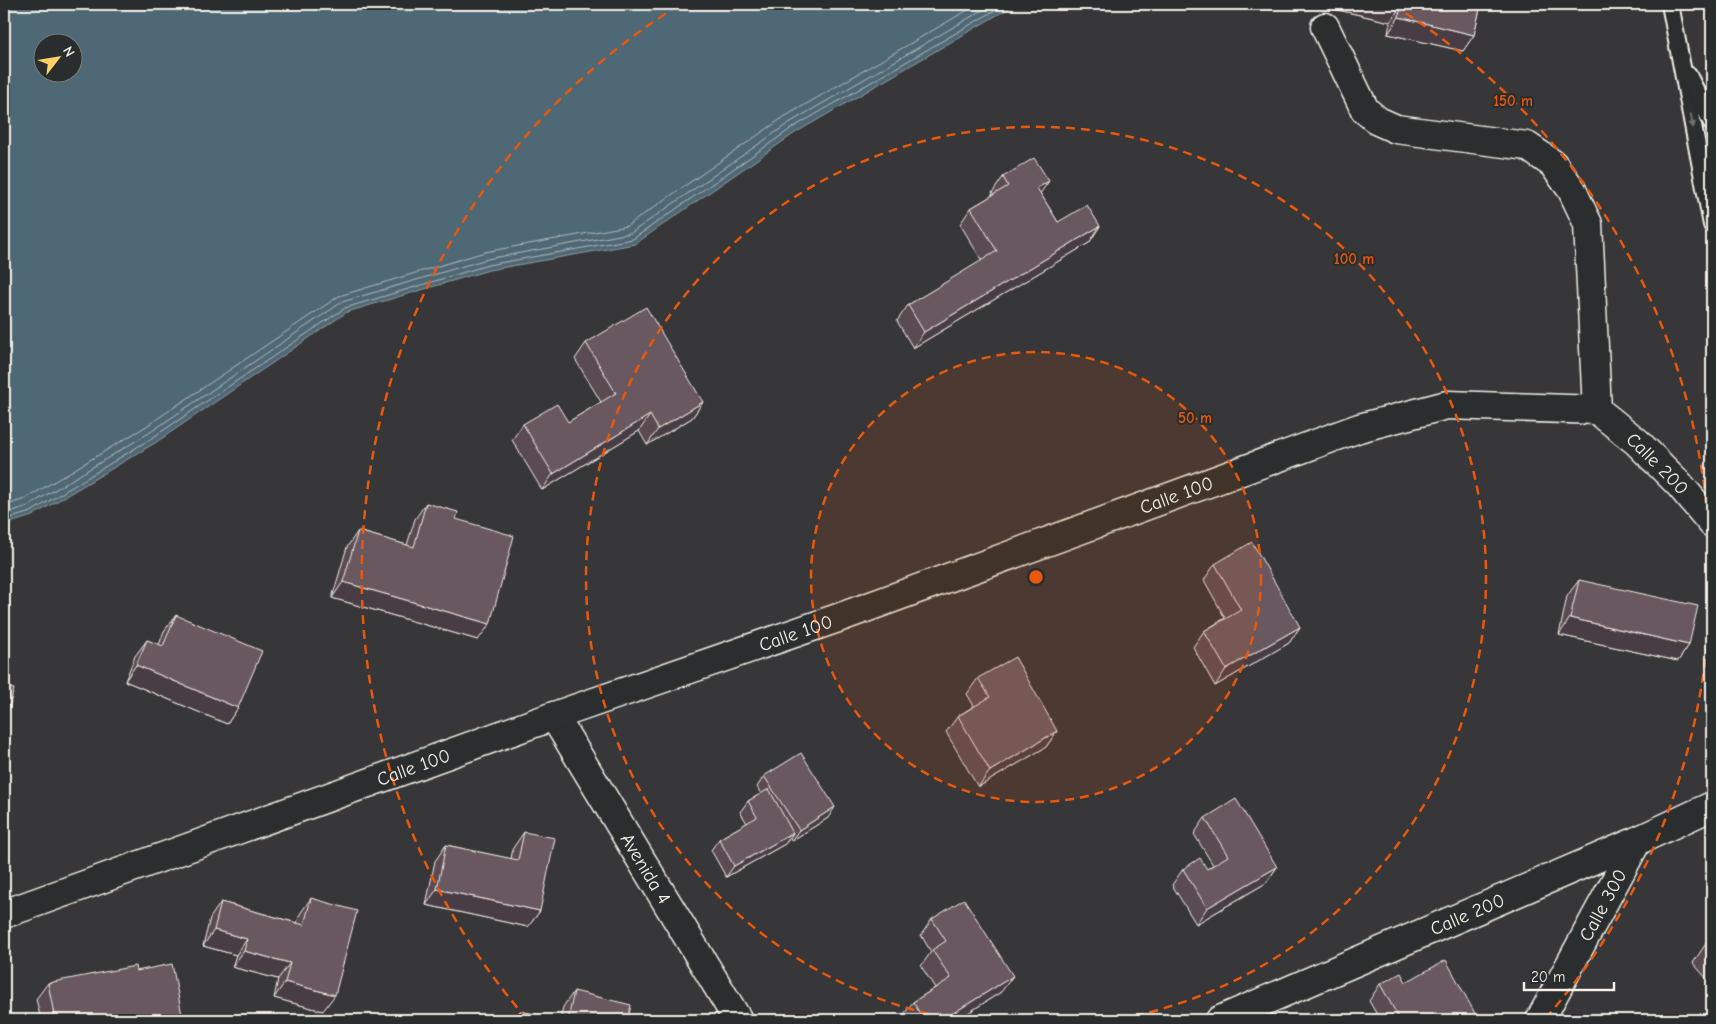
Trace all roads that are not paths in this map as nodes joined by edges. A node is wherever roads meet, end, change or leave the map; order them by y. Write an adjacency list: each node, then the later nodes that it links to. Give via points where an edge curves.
1 (1670, 4): 3 (lane)
2 (1325, 27): 6 (street, via 1365,110 1378,121 1396,129 1527,146 1553,164 1572,190 1588,224)
3 (1679, 57): 4 (lane); 5 (lane, one-way to 5)
4 (1712, 123)
5 (1712, 225)
6 (1597, 410): 7 (street, Calle 200, via 1637,442); 8 (street, Calle 100, via 1448,405 1359,428 838,618)
7 (1712, 523)
8 (554, 716): 11 (street, Calle 100); 12 (street, Avenida 4)
9 (1712, 806): 10 (street, Calle 200)
10 (1637, 840): 13 (street, Calle 200); 14 (street, Calle 300)
11 (4, 914)
12 (738, 1020)
13 (1220, 1020)
14 (1540, 1020)

